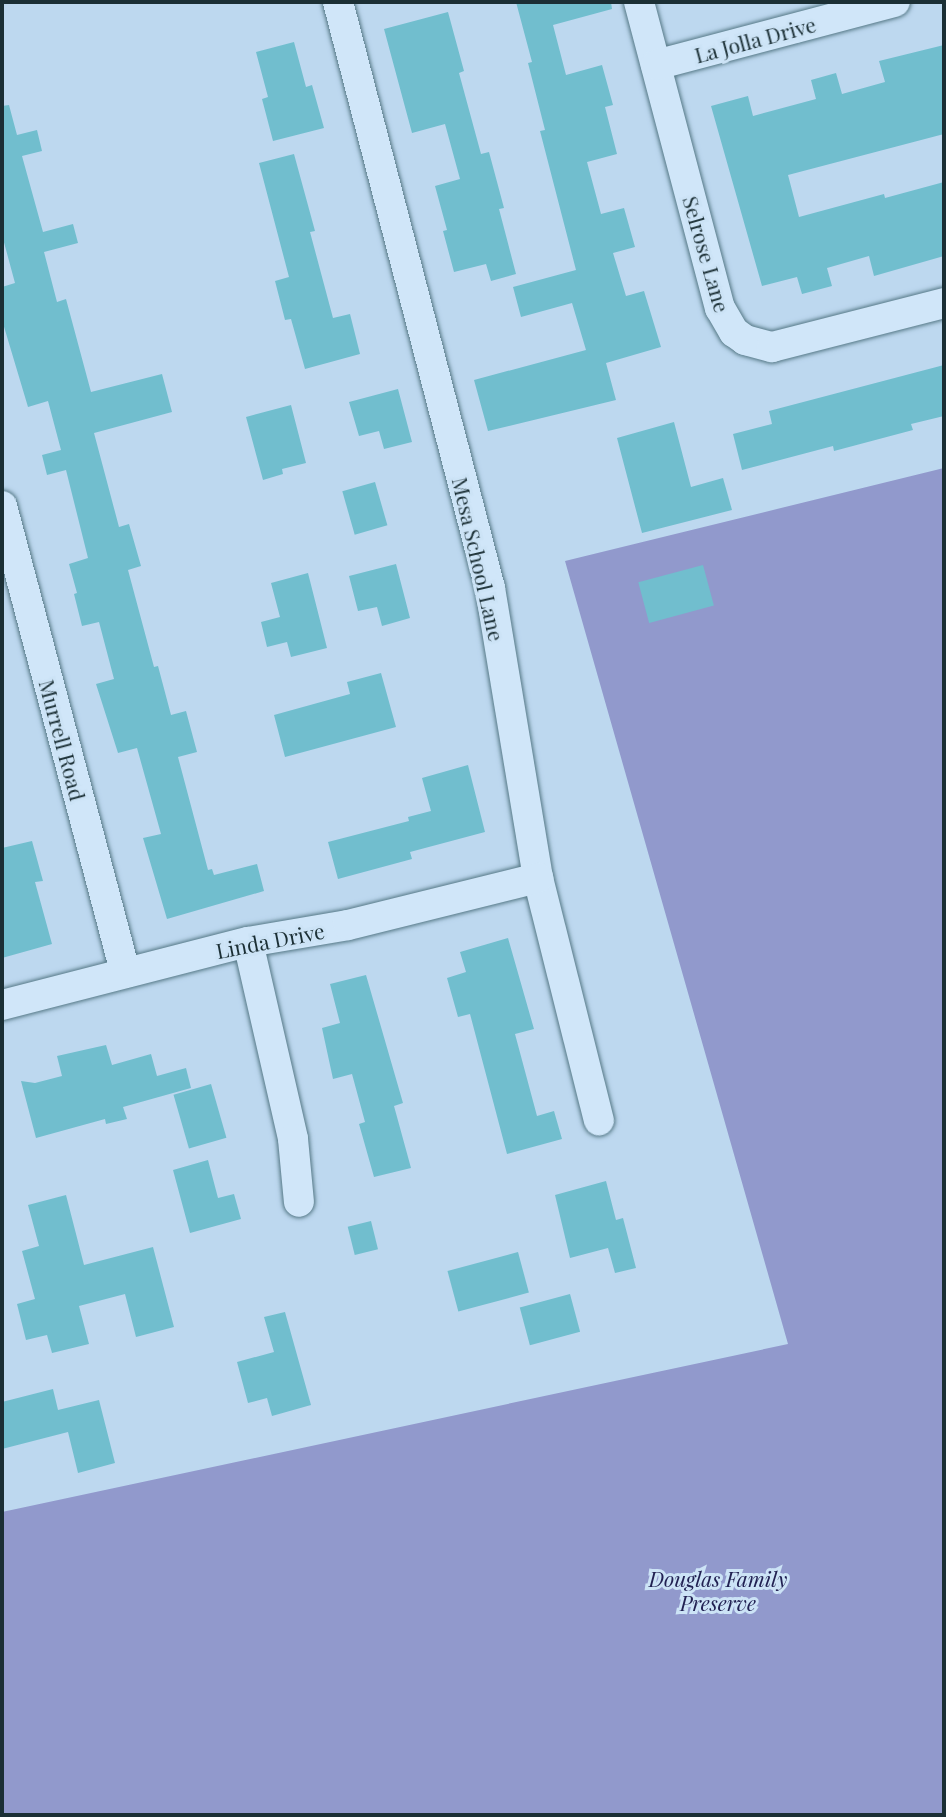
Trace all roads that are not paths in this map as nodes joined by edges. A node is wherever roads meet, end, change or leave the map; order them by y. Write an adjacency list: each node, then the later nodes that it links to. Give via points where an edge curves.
1 (338, 2): 7 (street, Mesa School Lane, via 490,588)
2 (639, 2): 4 (street, Selrose Lane)
3 (895, 2): 4 (street, La Jolla Drive)
4 (656, 65): 5 (street, Selrose Lane, via 720,308 734,332 772,347)
5 (944, 303)
6 (2, 506): 9 (street, Murrell Road)
7 (538, 878): 8 (street, Linda Drive, via 348,925); 11 (street, Mesa School Lane)
8 (248, 942): 9 (street, Linda Drive); 12 (street, via 293,1139)
9 (125, 974): 10 (street, Linda Drive)
10 (2, 1005)
11 (599, 1121)
12 (299, 1202)

